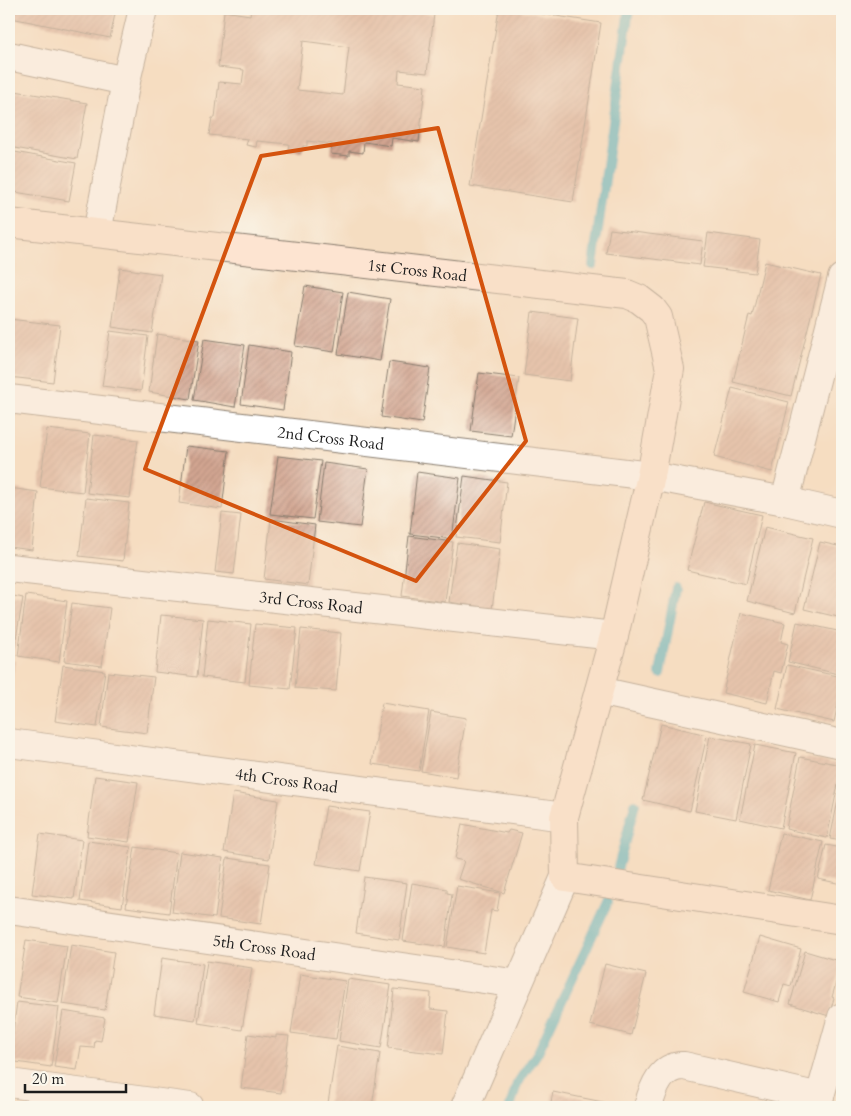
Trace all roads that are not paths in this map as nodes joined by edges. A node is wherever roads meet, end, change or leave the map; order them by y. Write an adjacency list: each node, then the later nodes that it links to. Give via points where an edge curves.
1 (144, 9): 3 (street)
2 (9, 56): 3 (street)
3 (126, 81): 5 (street)
4 (9, 223): 5 (street, 1st Cross Road)
5 (97, 233): 8 (street, 1st Cross Road, via 633,296 658,317 670,369)
6 (842, 278): 9 (street)
7 (9, 399): 8 (street, 2nd Cross Road)
8 (651, 476): 9 (street, 2nd Cross Road); 12 (street, 1st Cross Road)
9 (785, 501): 10 (street, 2nd Cross Road)
10 (842, 514)
11 (9, 568): 12 (street, 3rd Cross Road)
12 (614, 636): 13 (street, 1st Cross Road)
13 (599, 691): 15 (street); 16 (street, 1st Cross Road)
14 (9, 743): 16 (street, 4th Cross Road)
15 (842, 744)
16 (564, 817): 17 (street, 1st Cross Road)
17 (565, 876): 19 (street); 20 (street)
18 (9, 910): 20 (street, 5th Cross Road)
19 (842, 920)
20 (518, 984): 25 (street)
21 (842, 1017): 23 (street)
22 (9, 1083): 24 (street)
23 (819, 1102): 26 (street, via 676,1066 659,1079)
24 (190, 1107)
25 (465, 1107)
26 (648, 1107)

